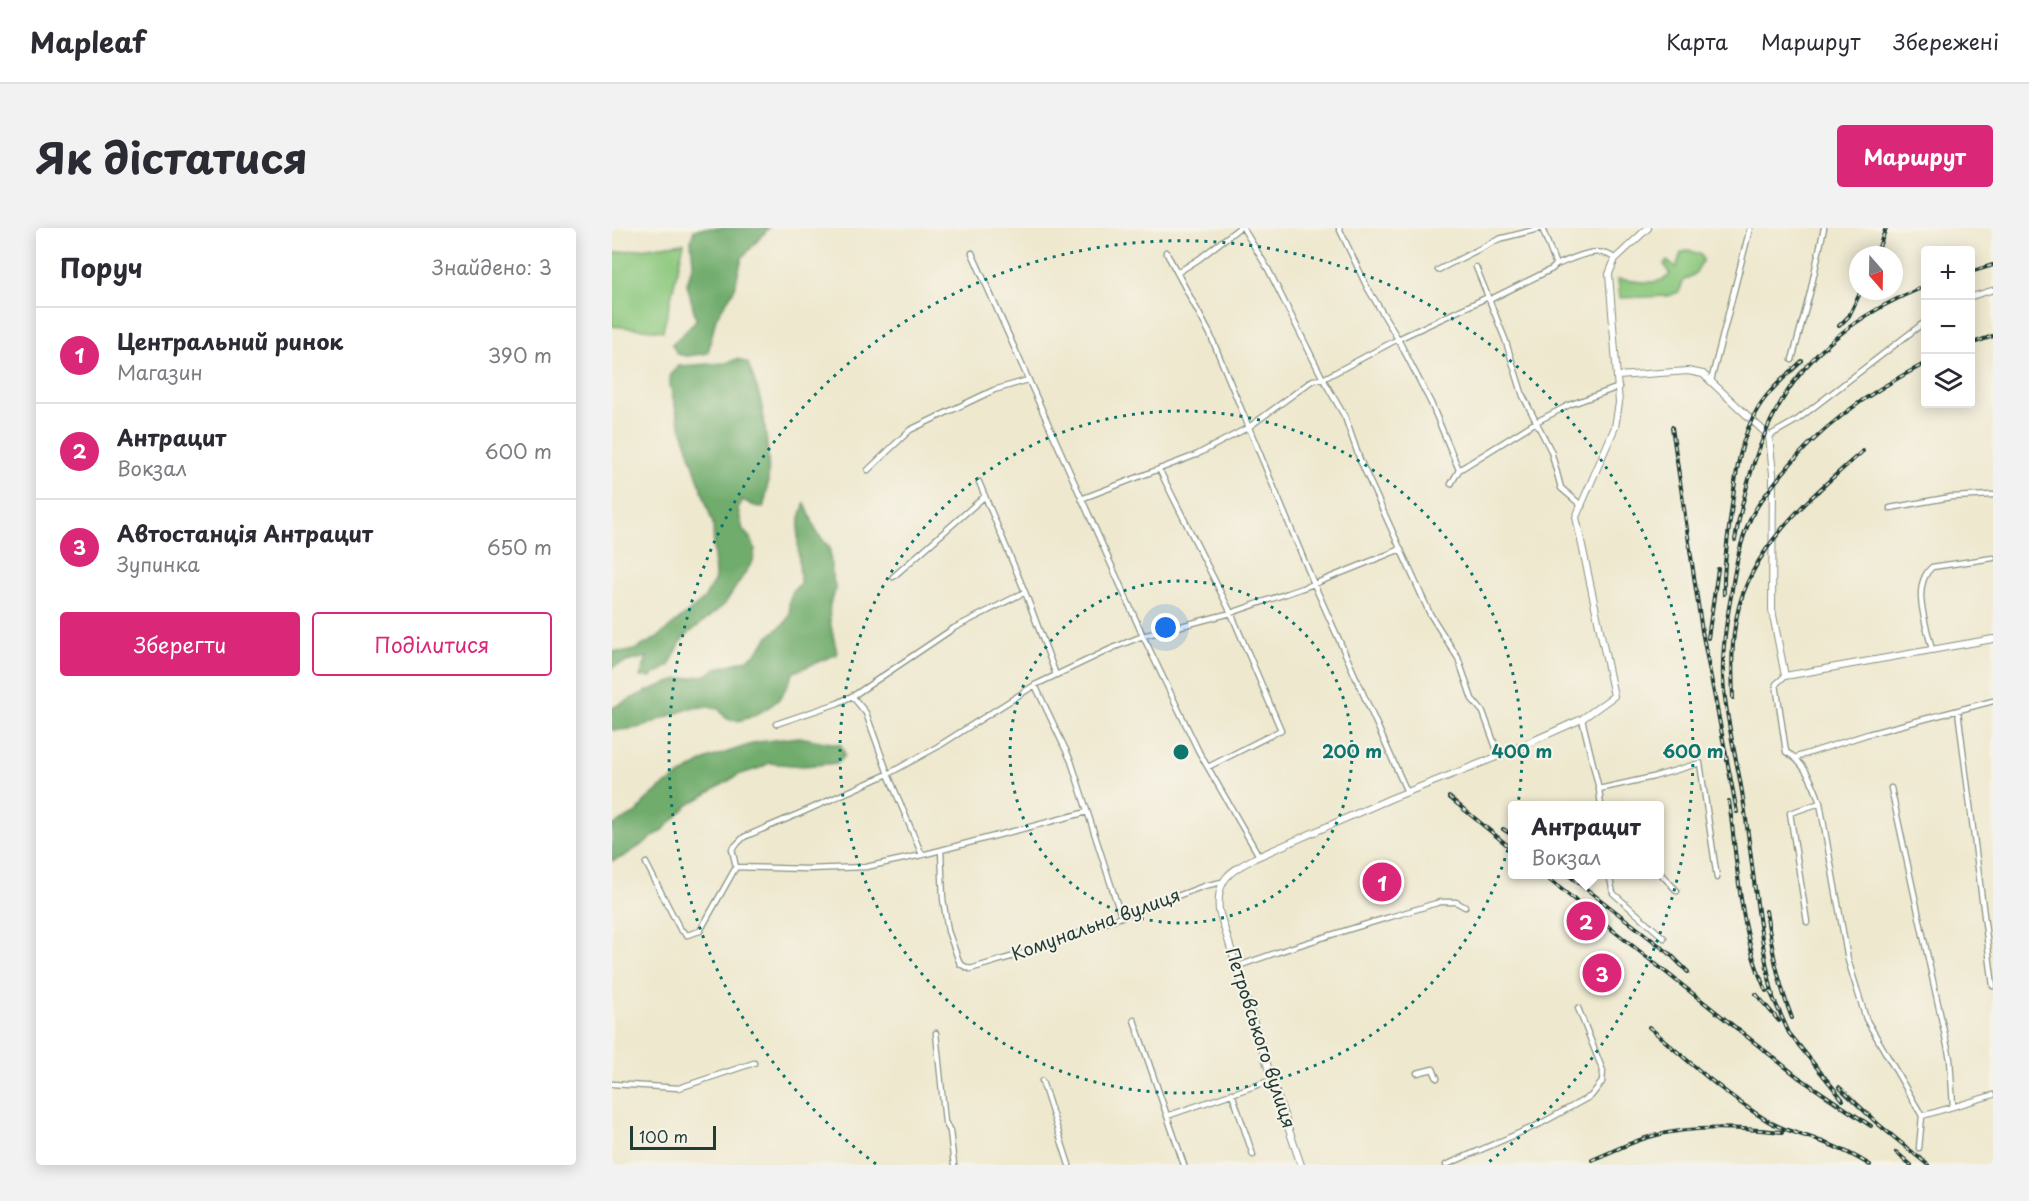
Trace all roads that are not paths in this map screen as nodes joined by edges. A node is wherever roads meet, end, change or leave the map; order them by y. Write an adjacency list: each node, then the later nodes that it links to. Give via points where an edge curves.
1 (1241, 228): 13 (street); 21 (street, via 1268,269)
2 (1339, 228): 18 (street)
3 (1542, 228): 10 (street); 12 (street, via 1499,239)
4 (1648, 228): 9 (street)
5 (1750, 228): 23 (street)
6 (1824, 228): 19 (street)
7 (1166, 252): 13 (street)
8 (972, 254): 22 (street)
9 (1615, 259): 10 (street, via 1607,253 1593,252); 20 (street, via 1609,274)
10 (1556, 265): 16 (street)
11 (1476, 267): 16 (street)
12 (1438, 270)
13 (1177, 273): 26 (street, via 1210,334)
14 (1993, 291): 15 (street)
15 (1975, 296)
16 (1488, 298): 18 (street); 25 (street)
17 (1921, 325): 27 (street, via 1797,420)
18 (1398, 339): 21 (street); 30 (street, via 1431,403)
19 (1792, 360)
20 (1618, 376): 23 (street, via 1688,371); 24 (street)
21 (1323, 379): 26 (street, via 1313,380); 38 (street, via 1345,417)
22 (1028, 380): 29 (street, via 994,390 910,430); 35 (street)
23 (1711, 381): 27 (street)
24 (1618, 387): 25 (street); 36 (street, via 1615,427)
25 (1536, 422): 30 (street); 36 (street, via 1551,451 1561,488)
26 (1249, 427): 28 (street); 41 (street)
27 (1769, 436): 48 (street, via 1773,474 1772,610)
28 (1159, 469): 35 (street); 43 (street)
29 (868, 470)
30 (1458, 470): 32 (street)
31 (979, 482): 33 (street)
32 (1451, 484)
33 (985, 495): 40 (street); 42 (street)
34 (1993, 495): 37 (street, via 1951,497)
35 (1081, 499): 44 (street)
36 (1582, 506): 53 (street, via 1576,517 1614,696)
37 (1890, 508)
38 (1401, 549): 41 (street); 55 (street, via 1430,614 1458,658)
39 (1993, 558): 46 (street, via 1932,567 1924,574 1921,600)
40 (894, 577)
41 (1314, 584): 43 (street); 61 (street)
42 (1025, 592): 47 (street); 50 (street, via 954,628)
43 (1231, 613): 44 (street); 57 (street, via 1281,730)
44 (1143, 636): 47 (street); 57 (street)
45 (1993, 639): 46 (street)
46 (1932, 650): 48 (street)
47 (1056, 675): 49 (street)
48 (1785, 676): 56 (street, via 1776,684 1786,752)
49 (1035, 685): 58 (street); 64 (street, via 1071,761)
50 (852, 696): 54 (street); 58 (street, via 866,713)
51 (1993, 701): 52 (street)
52 (1959, 711): 56 (street); 80 (street)
53 (1582, 719): 55 (street); 60 (street)
54 (776, 724)
55 (1499, 756): 61 (street)
56 (1797, 757): 63 (street)
57 (1208, 767): 67 (street)
58 (888, 774): 66 (street); 69 (street, via 744,837 732,849)
59 (1891, 788): 93 (street, via 1950,1059)
60 (1599, 789): 62 (street); 71 (street, via 1700,763)
61 (1407, 792): 67 (street)
62 (1600, 801)
63 (1820, 803): 77 (street, via 1790,813); 95 (street, via 1848,960 1866,1019)
64 (1087, 812): 65 (street); 76 (street)
65 (941, 850): 66 (street); 76 (street, Комунальна вулиця, via 948,931 960,964 970,969 1031,951)
66 (922, 855): 69 (street, via 866,867)
67 (1259, 856): 73 (street, via 1233,870)
68 (646, 863): 69 (street, via 680,929 687,935 700,931)
69 (736, 867)
70 (1664, 878): 74 (street)
71 (1717, 878)
72 (1610, 879): 78 (street, via 1613,893)
73 (1222, 882): 76 (street, Комунальна вулиця); 79 (street, Петровського вулиця, via 1219,911)
74 (1677, 891)
75 (1465, 907): 79 (street, via 1456,902 1440,902 1291,946)
76 (1121, 916)
77 (1807, 922)
78 (1664, 938)
79 (1236, 967): 88 (street, Петровського вулиця)
80 (1993, 980): 81 (street)
81 (1993, 986)
82 (1578, 1008): 102 (street, via 1603,1071 1602,1082 1591,1096 1540,1124)
83 (1134, 1020): 94 (street)
84 (936, 1033): 98 (street, via 945,1122 950,1131)
85 (754, 1063): 90 (street, via 679,1088)
86 (1418, 1073): 87 (street, via 1433,1069)
87 (1437, 1078)
88 (1272, 1080): 91 (street); 101 (street, Петровського вулиця)
89 (1042, 1081): 99 (street)
90 (612, 1084)
91 (1232, 1093): 94 (street); 97 (street)
92 (1993, 1095): 93 (street)
93 (1953, 1106): 95 (street)
94 (1167, 1116): 100 (street)
95 (1922, 1116): 96 (street)
96 (1919, 1148)
97 (1253, 1155)
98 (954, 1165)
99 (1069, 1165)
100 (1184, 1165)
101 (1301, 1165)
102 (1446, 1165)

